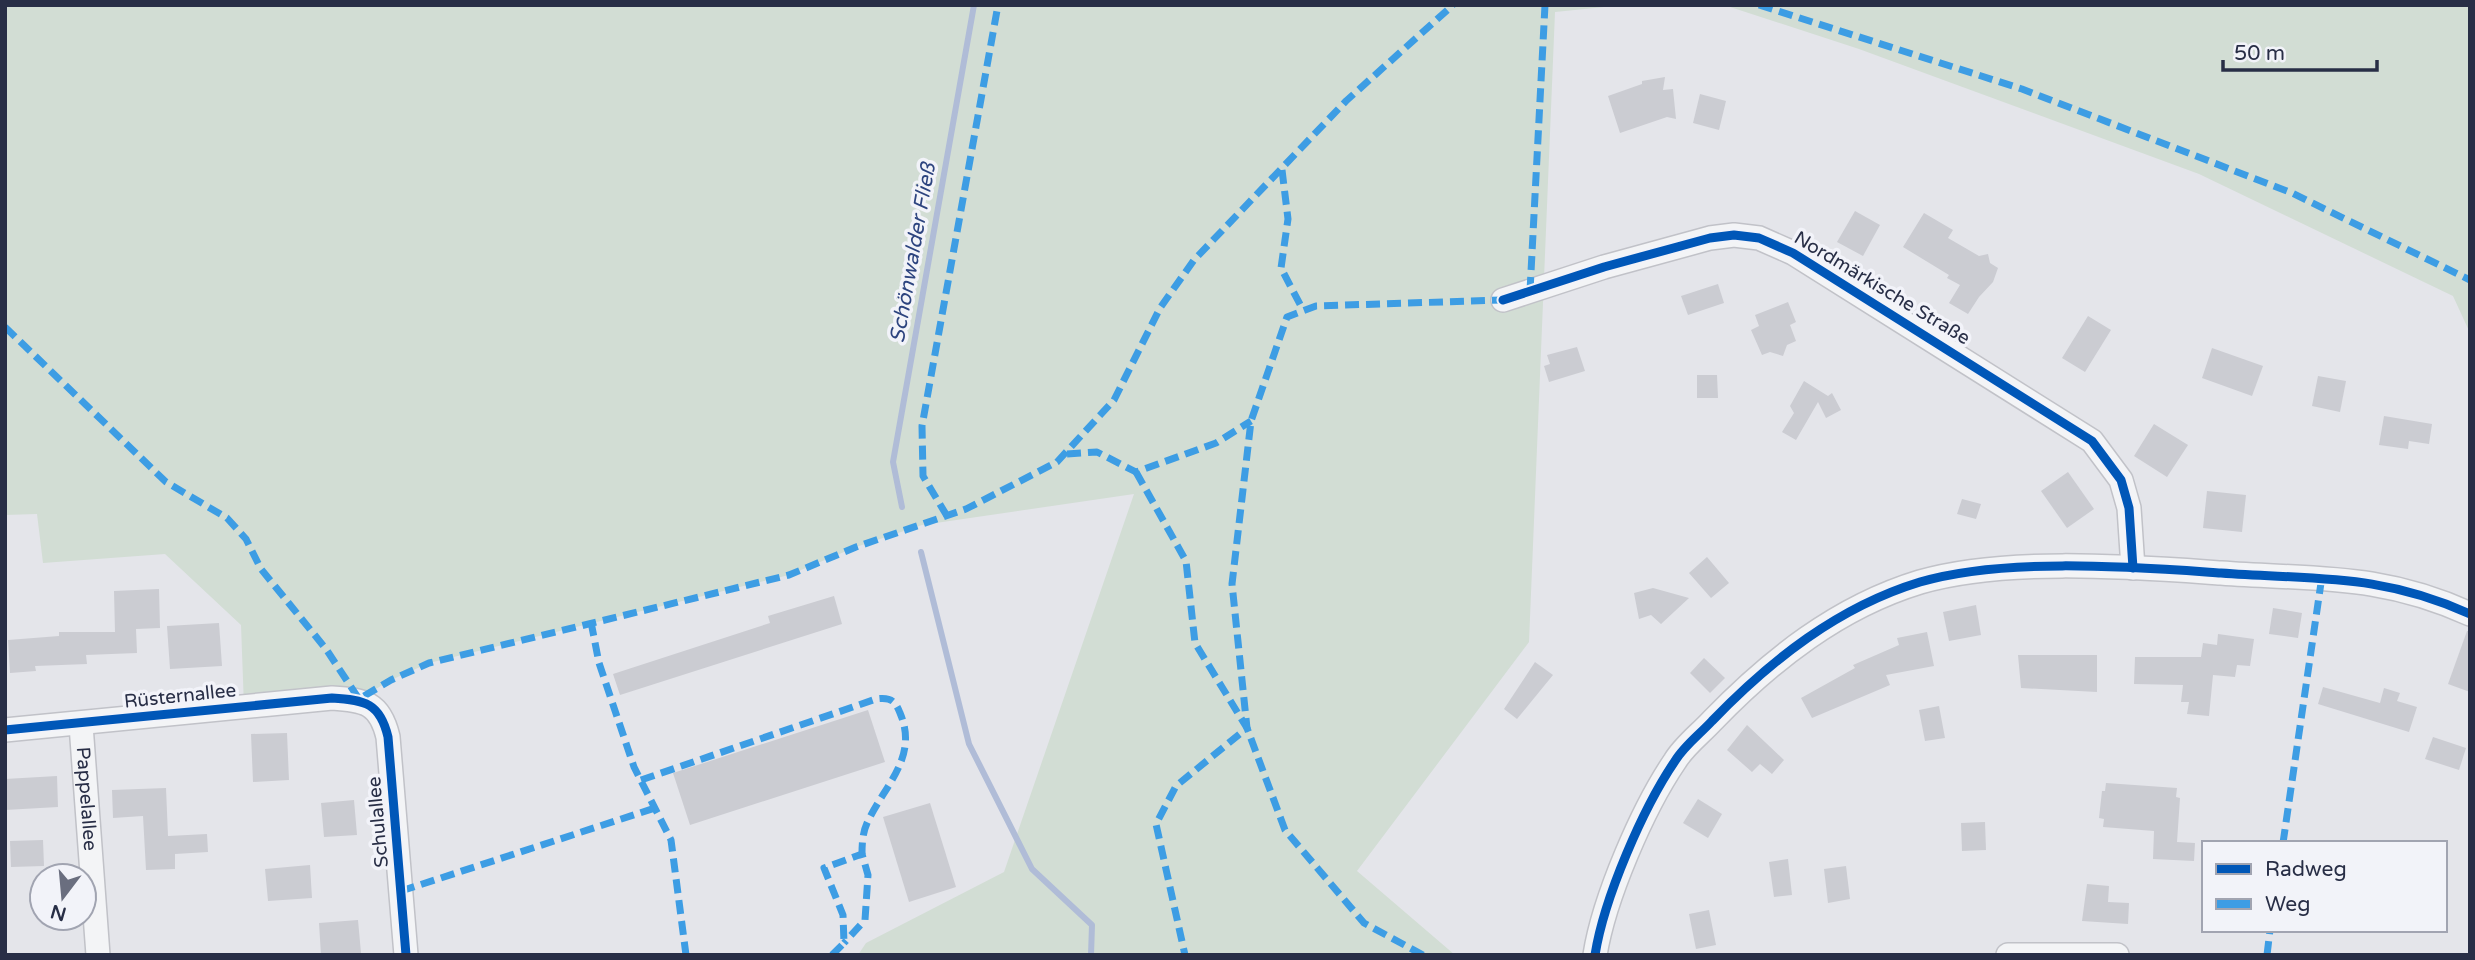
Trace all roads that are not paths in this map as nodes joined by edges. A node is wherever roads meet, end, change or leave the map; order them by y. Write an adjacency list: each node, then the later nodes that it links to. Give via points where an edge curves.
1 (1503, 300): 2 (street, Nordmärkische Straße, via 1710,238 1759,238 1793,253 2092,441 2121,480 2129,508)
2 (2133, 568): 3 (street, via 2370,582 2435,598); 9 (street, via 1987,570 1922,582 1861,603 1821,628 1751,681 1676,758 1643,816)
3 (2470, 614)
4 (359, 699): 5 (street, Rüsternallee, via 332,698); 8 (street, Schulallee, via 384,718 388,737)
5 (81, 725): 6 (street, Rüsternallee); 7 (street, Pappelallee)
6 (5, 730)
7 (98, 955)
8 (406, 955)
9 (1595, 955)
10 (2008, 955): 11 (street)
11 (2117, 955)

